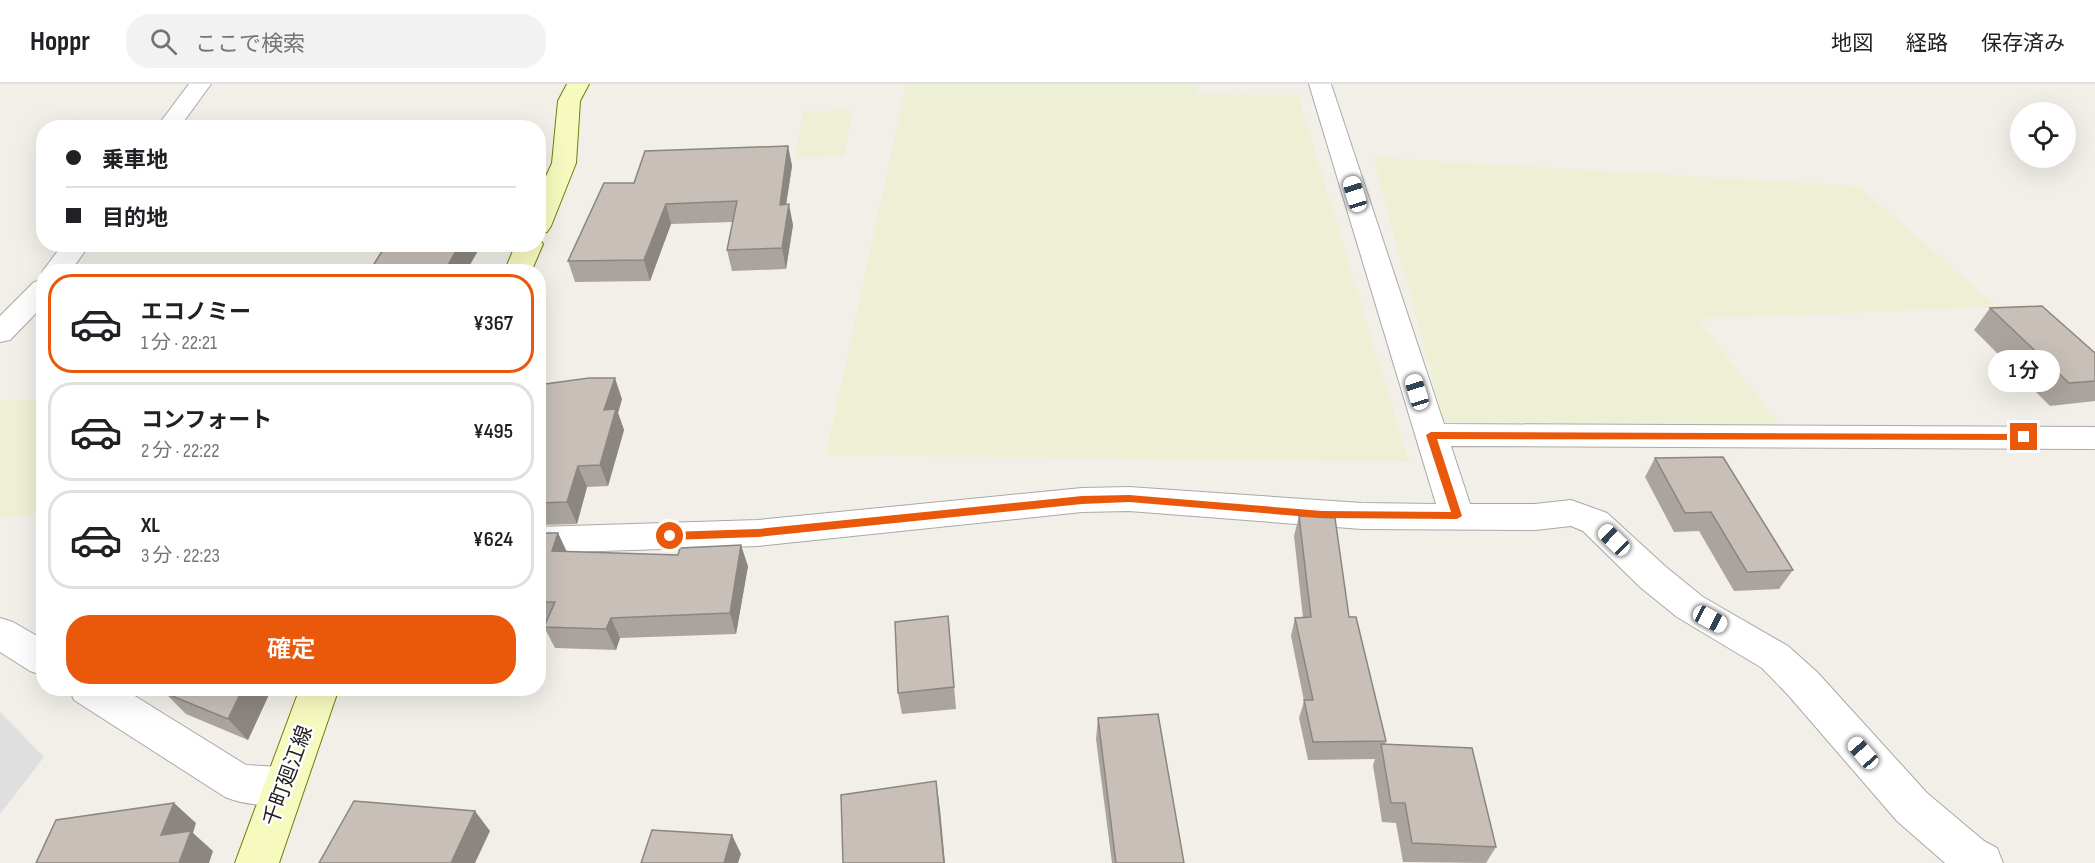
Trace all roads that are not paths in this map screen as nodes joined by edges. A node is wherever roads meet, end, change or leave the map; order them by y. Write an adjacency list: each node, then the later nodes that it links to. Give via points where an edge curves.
1 (200, 84): 4 (street)
2 (578, 84): 5 (main road, via 569,101 564,163)
3 (1320, 84): 8 (street)
4 (173, 120)
5 (546, 207)
6 (36, 296): 7 (street)
7 (0, 333)
8 (1431, 435): 9 (street); 10 (street)
9 (2095, 438)
10 (1457, 516): 11 (street, via 1332,515 1129,499 758,533); 18 (street, via 1535,517 1571,513 1595,522 1690,607 1775,657 1912,807)
11 (546, 540)
12 (0, 633): 13 (street)
13 (36, 655)
14 (101, 696): 16 (street, via 240,784)
15 (317, 696): 16 (main road, 千町廻江線)
16 (283, 786): 17 (main road, 千町廻江線)
17 (257, 863)
18 (1981, 863)

